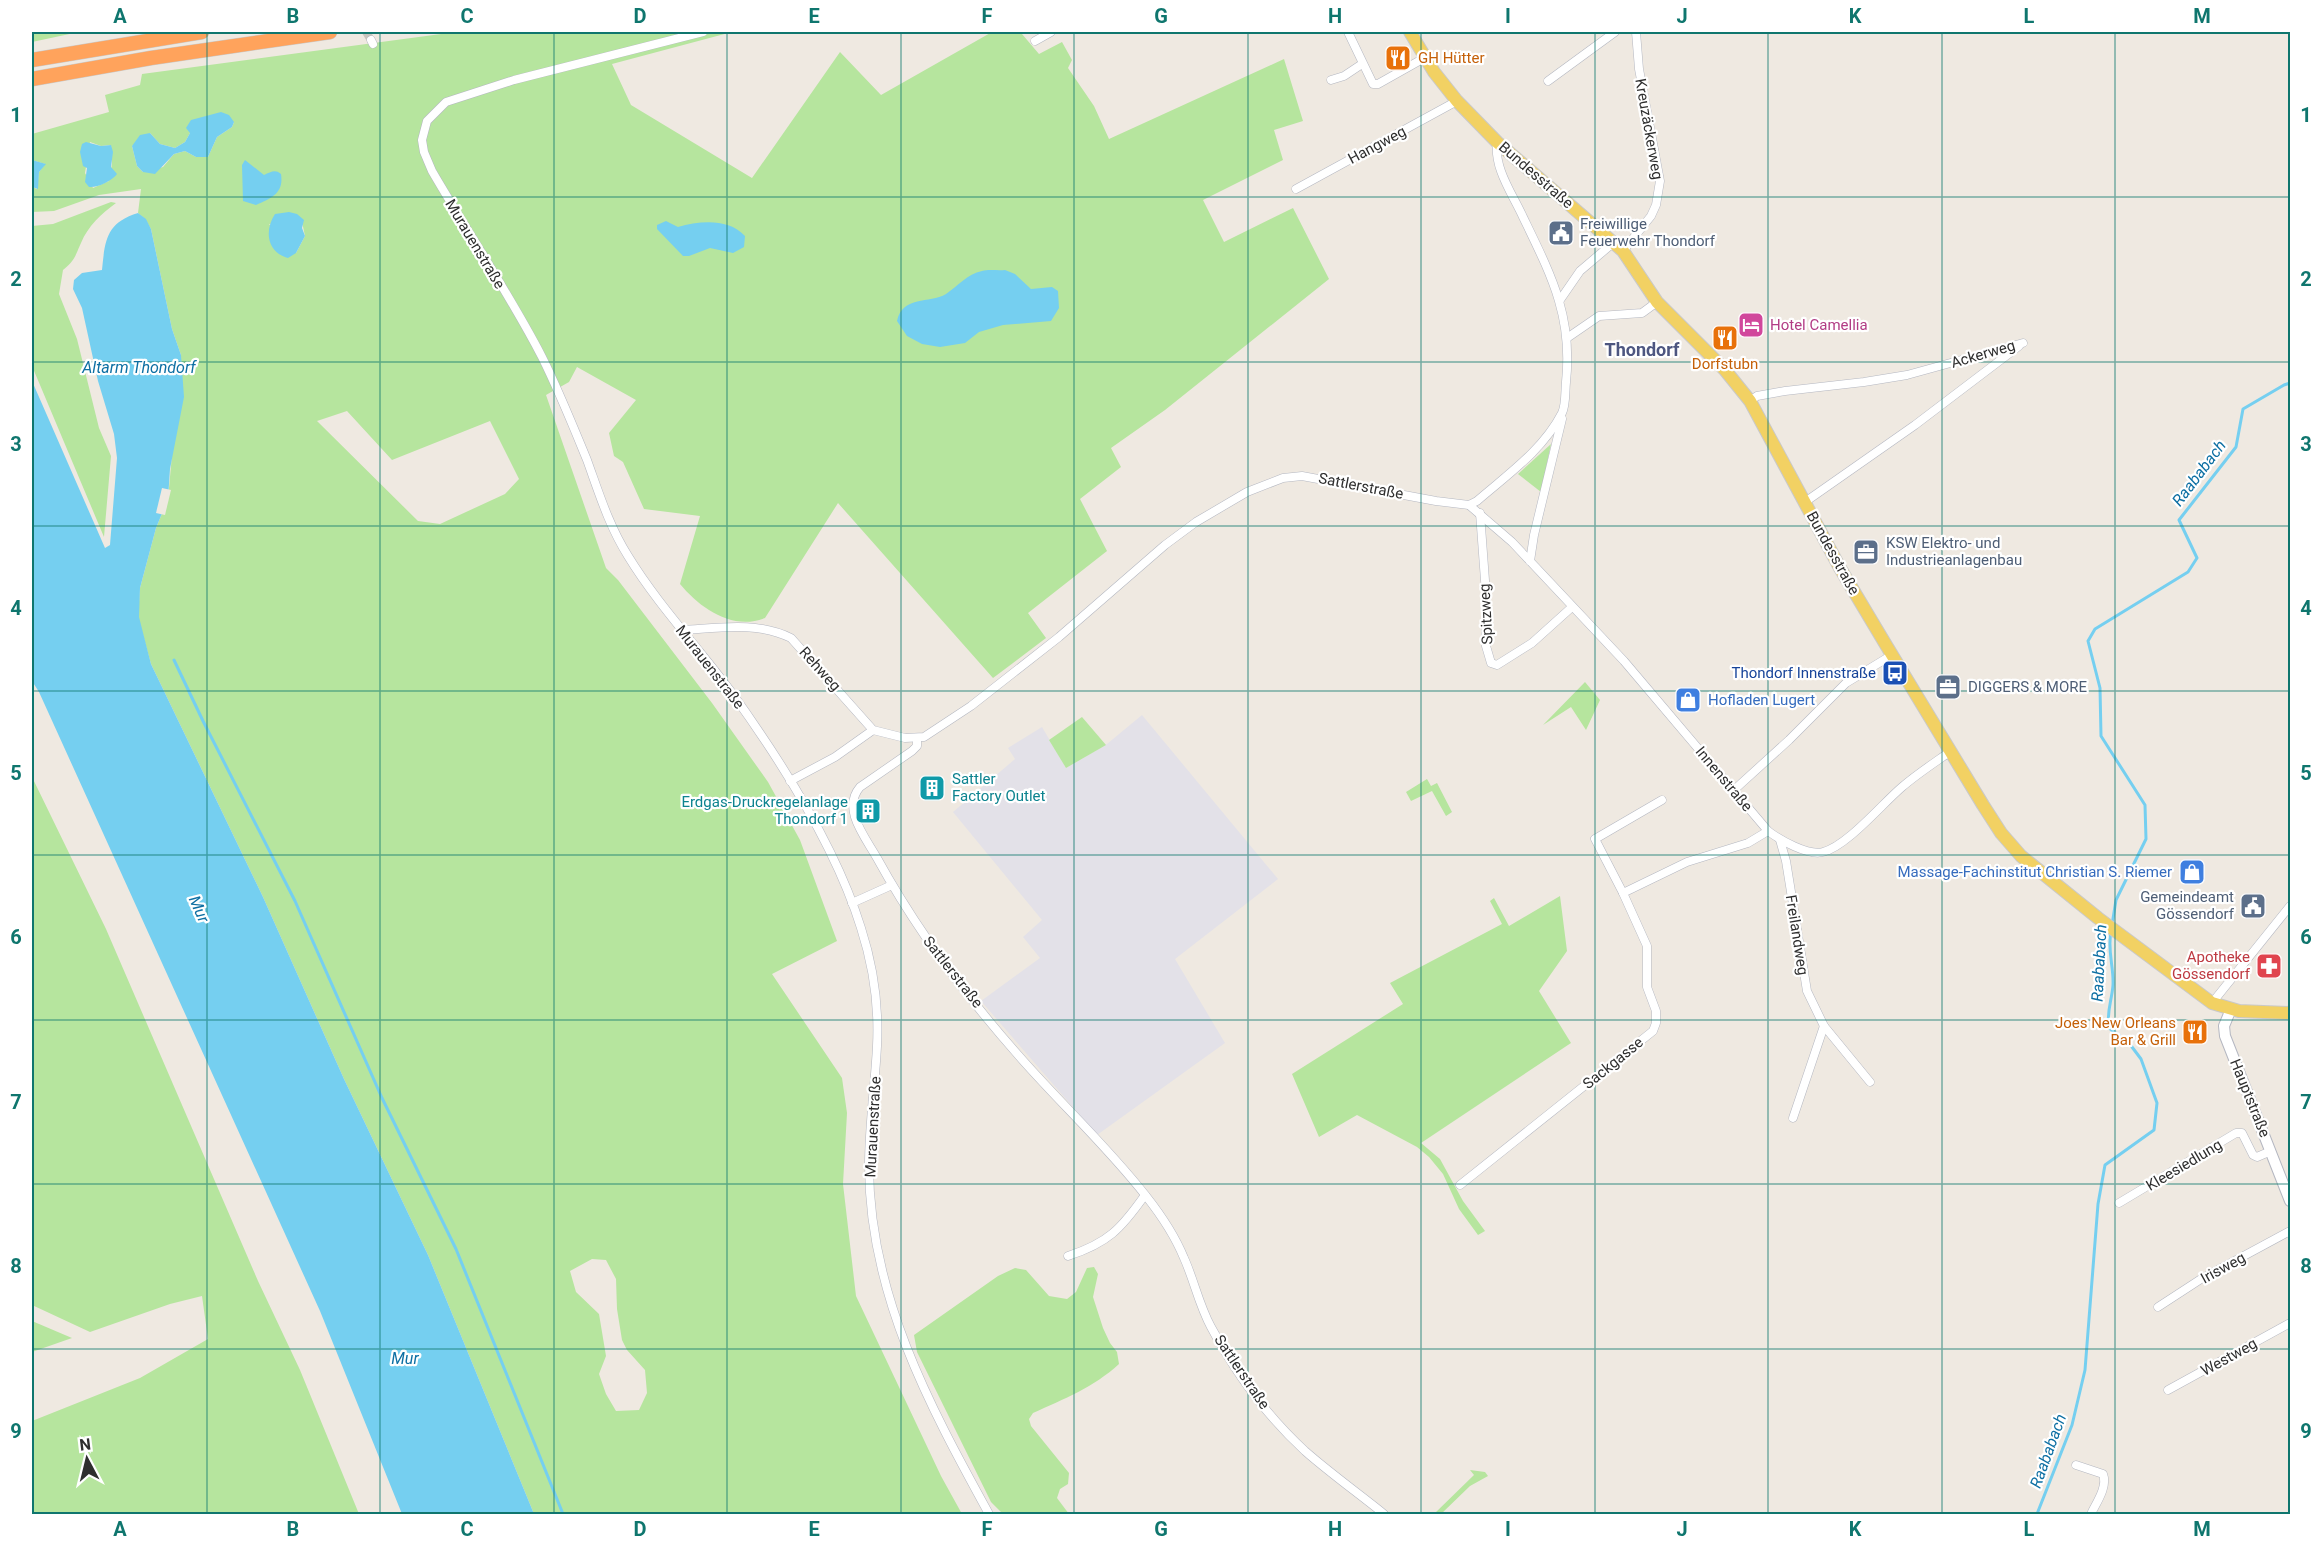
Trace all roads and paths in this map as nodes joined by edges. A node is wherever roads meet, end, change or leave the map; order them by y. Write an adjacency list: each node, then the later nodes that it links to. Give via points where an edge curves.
1 (202, 32): 11 (highway)
2 (330, 32): 13 (highway)
3 (703, 32): 31 (street, Murauenstraße, via 514,80 446,102 427,121 422,140 432,171 542,357 570,418 602,506 625,551)
4 (1052, 32): 9 (street)
5 (1348, 32): 12 (street)
6 (1410, 32): 10 (main road, Bundesstraße)
7 (1615, 32): 15 (street)
8 (1636, 32): 20 (street, Kreuzäckerweg, via 1660,181 1651,216)
9 (1035, 41)
10 (1426, 57): 12 (street, via 1378,84 1373,84); 16 (main road, Bundesstraße)
11 (32, 60)
12 (1362, 64): 14 (street)
13 (32, 79)
14 (1331, 80)
15 (1548, 81)
16 (1457, 101): 17 (main road, Bundesstraße); 18 (street, Hangweg)
17 (1497, 142): 19 (main road, Bundesstraße); 21 (street, via 1497,165)
18 (1296, 189)
19 (1613, 243): 20 (main road, Bundesstraße); 21 (street, via 1580,271)
20 (1623, 251): 22 (main road, Bundesstraße)
21 (1560, 300): 23 (street)
22 (1657, 302): 23 (street, via 1642,313 1599,316); 24 (main road, Bundesstraße, via 1725,370)
23 (1567, 338): 25 (street)
24 (1750, 401): 26 (main road, Bundesstraße); 26 (street, Ackerweg, via 1785,391 1907,375 2023,343 1913,427)
25 (1564, 411): 27 (street, via 1534,452); 29 (street)
26 (1805, 502): 32 (main road, Bundesstraße)
27 (1469, 505): 28 (street); 34 (street, Sattlerstraße, via 1302,476 1283,478 1247,492 1173,539 971,706)
28 (1480, 513): 29 (street, Innenstraße); 30 (street, Spitzweg, via 1486,646 1491,663 1497,665 1532,643)
29 (1530, 561): 30 (street, Innenstraße)
30 (1572, 608): 37 (street, Innenstraße, via 1624,661)
31 (682, 630): 33 (street, Rehweg, via 744,626 765,628 791,638); 36 (street, Murauenstraße, via 731,693)
32 (1892, 655): 35 (main road, Bundesstraße); 37 (street, via 1846,683)
33 (873, 730): 34 (street); 36 (street, via 835,757)
34 (918, 738): 43 (street, Sattlerstraße, via 915,749 860,788 853,799 856,820)
35 (1950, 751): 41 (street, Innenstraße, via 1838,844 1824,852); 47 (main road, Bundesstraße, via 2001,833 2021,856)
36 (790, 781): 45 (street, Murauenstraße)
37 (1734, 790): 39 (street, Innenstraße)
38 (1662, 800): 44 (street, Sackgasse, via 1595,839)
39 (1768, 831): 40 (street, Innenstraße); 44 (street, via 1748,843 1687,862)
40 (1780, 840): 41 (street, Innenstraße); 42 (street, Freilandweg)
41 (1805, 850): 42 (street, via 1791,854)
42 (1786, 861): 50 (street, Freilandweg, via 1804,981)
43 (892, 885): 45 (street); 56 (street, Sattlerstraße, via 943,961 1017,1054)
44 (1623, 893): 54 (street, Sackgasse, via 1647,946 1647,987 1656,1011 1653,1031)
45 (852, 903): 65 (street, Murauenstraße, via 868,952 876,1005 869,1167 882,1274 912,1364)
46 (2290, 906): 47 (street)
47 (2212, 1003): 48 (main road, Bundesstraße)
48 (2231, 1009): 49 (main road, Bundesstraße); 53 (main road, Hauptstraße, via 2224,1026 2225,1036)
49 (2290, 1013)
50 (1824, 1026): 51 (street, Freilandweg); 52 (street)
51 (1870, 1082)
52 (1793, 1118)
53 (2271, 1151): 55 (main road, Hauptstraße); 58 (street, Kleesiedlung, via 2253,1155 2246,1137 2236,1133)
54 (1460, 1185)
55 (2288, 1185): 57 (main road, Hauptstraße)
56 (1145, 1195): 60 (street, via 1111,1236); 66 (street, Sattlerstraße, via 1171,1231 1210,1325 1246,1382 1300,1446)
57 (2290, 1201)
58 (2119, 1203)
59 (2290, 1231): 61 (street, Irisweg)
60 (1068, 1256)
61 (2158, 1307)
62 (2290, 1323): 63 (street, Westweg)
63 (2168, 1390)
64 (2076, 1465): 67 (street, via 2103,1474 2105,1479)
65 (989, 1515)
66 (1384, 1515)
67 (2091, 1515)

